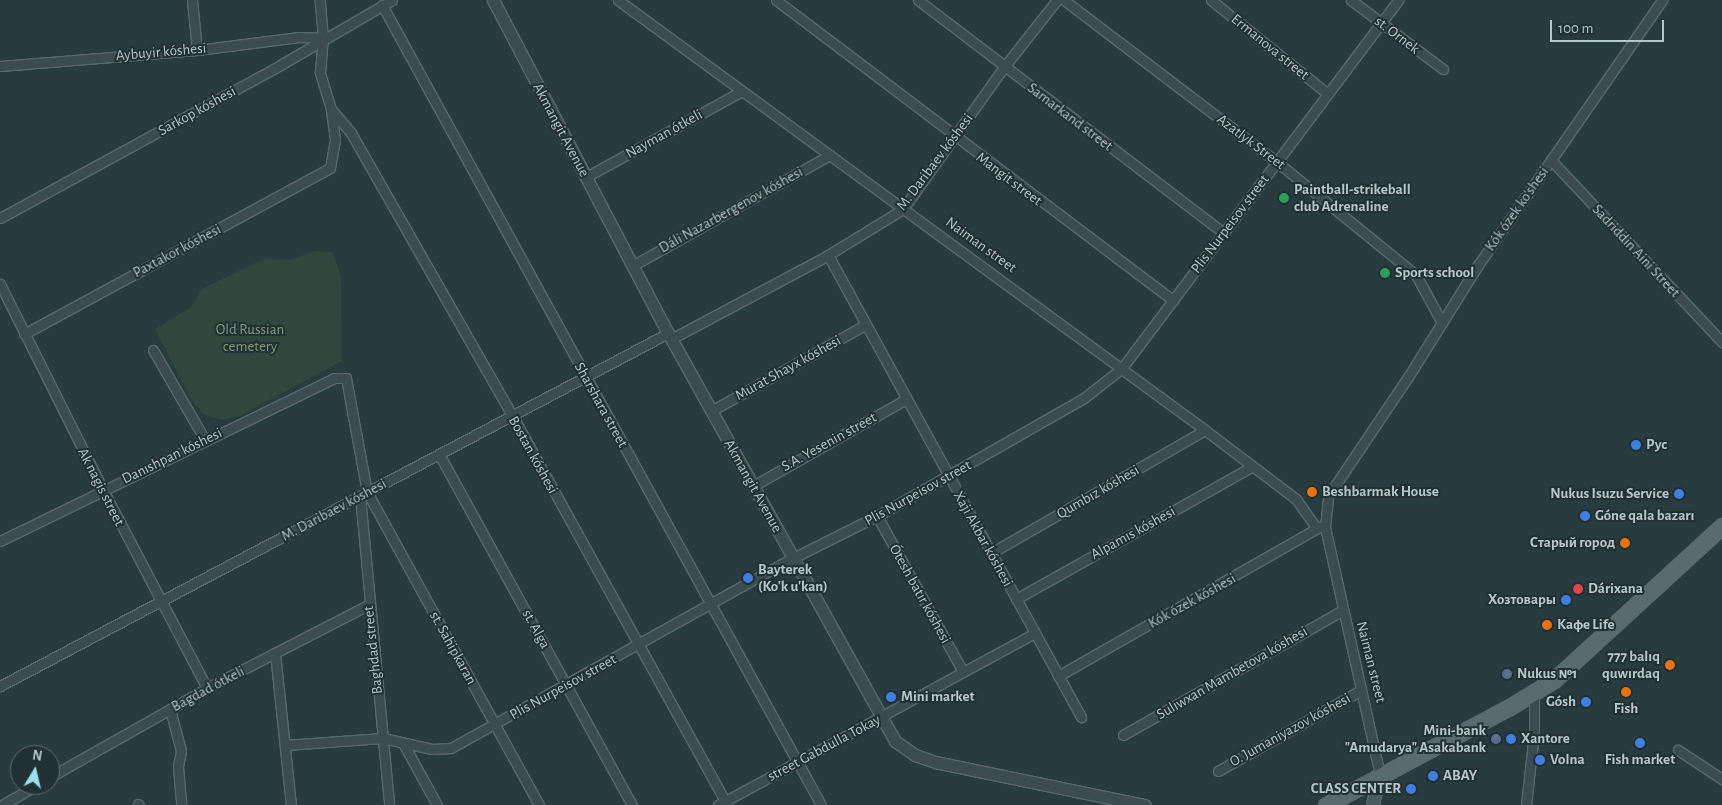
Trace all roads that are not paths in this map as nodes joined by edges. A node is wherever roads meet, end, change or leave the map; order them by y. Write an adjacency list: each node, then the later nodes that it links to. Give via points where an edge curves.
1 (192, 0): 17 (street)
2 (320, 0): 16 (street)
3 (392, 0): 14 (street, Sarkop kóshesi)
4 (493, 0): 28 (street, Akmangit Avenue)
5 (618, 0): 21 (street, Naiman street)
6 (776, 0): 24 (street, Mangit street)
7 (918, 0): 19 (street, Samarkand street)
8 (1057, 0): 19 (street, M. Daribaev kóshesi)
9 (1064, 0): 27 (street, Azatlyk Street)
10 (1211, 0): 22 (street, Ermanova street)
11 (1351, 0): 15 (street, st. Ornek)
12 (1398, 0): 15 (street, Plis Nurpeisov street)
13 (1662, 0): 26 (street, Kók ózek ko'shesi)
14 (382, 5): 16 (street, Sarkop kóshesi); 43 (street, Sharshara street)
15 (1380, 23): 20 (street, st. Ornek); 22 (street, Plis Nurpeisov street)
16 (323, 38): 17 (street, Aybuyir kóshesi, via 299,37); 23 (street, via 320,72); 30 (street, Sarkop kóshesi, via 282,64)
17 (198, 50): 18 (street, Aybuyir kóshesi)
18 (0, 66)
19 (1004, 67): 24 (street, M. Daribaev kóshesi); 31 (street, Samarkand street)
20 (1443, 69)
21 (742, 91): 25 (street, Naiman street); 28 (street, Nayman ótkeli)
22 (1328, 94): 27 (street, Plis Nurpeisov street)
23 (331, 109): 38 (street, Paxtakor kóshesi, via 334,139 330,168); 46 (street, Bostan kóshesi, via 351,133)
24 (954, 138): 29 (street, M. Daribaev kóshesi); 35 (street, Mangit street)
25 (830, 155): 29 (street, Naiman street); 33 (street, Dáli Nazarbergenov kóshesi)
26 (1551, 160): 36 (street, Kók ózek ko'shesi); 40 (street, Sadriddin Aini Street)
27 (1277, 162): 31 (street, Plis Nurpeisov street); 36 (street, Azatlyk Street, via 1416,275)
28 (586, 176): 33 (street, Akmangit Avenue)
29 (903, 209): 32 (street, M. Daribaev kóshesi); 42 (street, Naiman street)
30 (0, 218)
31 (1224, 233): 35 (street, Plis Nurpeisov street)
32 (828, 255): 37 (street, Xaji Akbar kóshesi); 39 (street, M. Daribaev kóshesi)
33 (632, 266): 39 (street, Akmangit Avenue)
34 (0, 284): 38 (street, Ak nagis street)
35 (1173, 300): 42 (street, Plis Nurpeisov street)
36 (1441, 321): 57 (street, Kók ózek ko'shesi, via 1408,377 1337,479 1328,496)
37 (865, 325): 44 (street, Xaji Akbar kóshesi); 45 (street, Murat Shayx kóshesi)
38 (24, 334): 53 (street, Ak nagis street)
39 (669, 336): 43 (street, M. Daribaev kóshesi); 45 (street, Akmangit Avenue)
40 (1722, 342)
41 (153, 350): 48 (street)
42 (1122, 368): 47 (street, Naiman street); 51 (street, Plis Nurpeisov street, via 1084,398)
43 (585, 377): 46 (street, M. Daribaev kóshesi); 64 (street, Sharshara street)
44 (906, 399): 51 (street, Xaji Akbar kóshesi); 52 (street, S.A. Yesenin street)
45 (711, 410): 52 (street, Akmangit Avenue)
46 (512, 416): 49 (street, M. Daribaev kóshesi); 67 (street, Bostan kóshesi)
47 (1205, 430): 50 (street, Naiman street); 59 (street, Qumbız kóshesi)
48 (206, 440): 53 (street, Danıshpan kóshesi); 54 (street, Danıshpan kóshesi, via 334,378 346,378)
49 (439, 454): 54 (street, M. Daribaev kóshesi); 72 (street, st. Alga)
50 (1251, 467): 57 (street, Naiman street, via 1296,499); 61 (street, Alpamıs kóshesi)
51 (949, 477): 55 (street, Plis Nurpeisov street); 59 (street, Xaji Akbar kóshesi)
52 (753, 486): 60 (street, Akmangit Avenue)
53 (103, 490): 58 (street, Danıshpan kóshesi); 62 (street, Ak nagis street)
54 (364, 493): 62 (street, M. Daribaev kóshesi); 63 (street, Baghdad street); 79 (street, st. Sahipkaran)
55 (877, 516): 60 (street, Plis Nurpeisov street); 69 (street, Ótesh batır kóshesi)
56 (1722, 526): 75 (main road, via 1571,666)
57 (1320, 527): 65 (street, Naiman street); 70 (street, Kók ózek kóshesi)
58 (0, 541)
59 (991, 554): 61 (street, Xaji Akbar kóshesi)
60 (793, 558): 64 (street, Plis Nurpeisov street); 78 (street, Akmangit Avenue)
61 (1016, 599): 66 (street, Xaji Akbar kóshesi)
62 (161, 603): 71 (street, M. Daribaev kóshesi); 73 (street, Ak nagis street)
63 (368, 605): 68 (street, Bagdad ótkeli); 81 (street, Baghdad street)
64 (710, 605): 67 (street, Plis Nurpeisov street); 85 (street, Sharshara street)
65 (1341, 611): 74 (street, Naiman street); 80 (street, Sulıwxan Mambetova kóshesi)
66 (1035, 633): 69 (street, street Gabdulla Tokay); 70 (street, Xaji Akbar kóshesi)
67 (640, 644): 72 (street, Plis Nurpeisov street); 91 (street, Bostan kóshesi)
68 (275, 653): 73 (street, Bagdad ótkeli); 83 (street)
69 (963, 672): 78 (street, street Gabdulla Tokay)
70 (1058, 676): 77 (street, Xaji Akbar kóshesi)
71 (0, 686)
72 (566, 686): 79 (street, Plis Nurpeisov street); 98 (street, st. Alga)
73 (207, 688): 76 (street, Bagdad ótkeli)
74 (1361, 690): 87 (street, O. Jumaniyazov kóshesi); 88 (street, Naiman street)
75 (1534, 692): 88 (main road); 103 (street, via 1534,732)
76 (170, 709): 86 (street, Bagdad ótkeli); 93 (street, via 181,751 178,767)
77 (1081, 717)
78 (880, 718): 85 (street, street Gabdulla Tokay); 100 (street, Akmangit Avenue, via 895,741 915,755 935,762)
79 (496, 725): 82 (street, Plis Nurpeisov street, via 451,748 432,749); 97 (street, st. Sahipkaran)
80 (1123, 735)
81 (383, 738): 82 (street, Plis Nurpeisov street); 83 (street, Plis Nurpeisov street); 95 (street, Baghdad street)
82 (403, 743): 96 (street)
83 (284, 745): 94 (street)
84 (1678, 750): 89 (street)
85 (796, 763): 91 (street, street Gabdulla Tokay); 99 (street, Sharshara street)
86 (60, 771)
87 (1218, 771)
88 (1380, 775): 101 (main road); 102 (main road, Naiman street)
89 (1722, 779)
90 (19, 795): 92 (street)
91 (724, 804)
92 (2, 805)
93 (181, 805)
94 (291, 805)
95 (389, 805)
96 (437, 805)
97 (539, 805)
98 (632, 805)
99 (821, 805)
100 (1145, 805)
101 (1326, 805)
102 (1374, 805)
103 (1526, 805)

